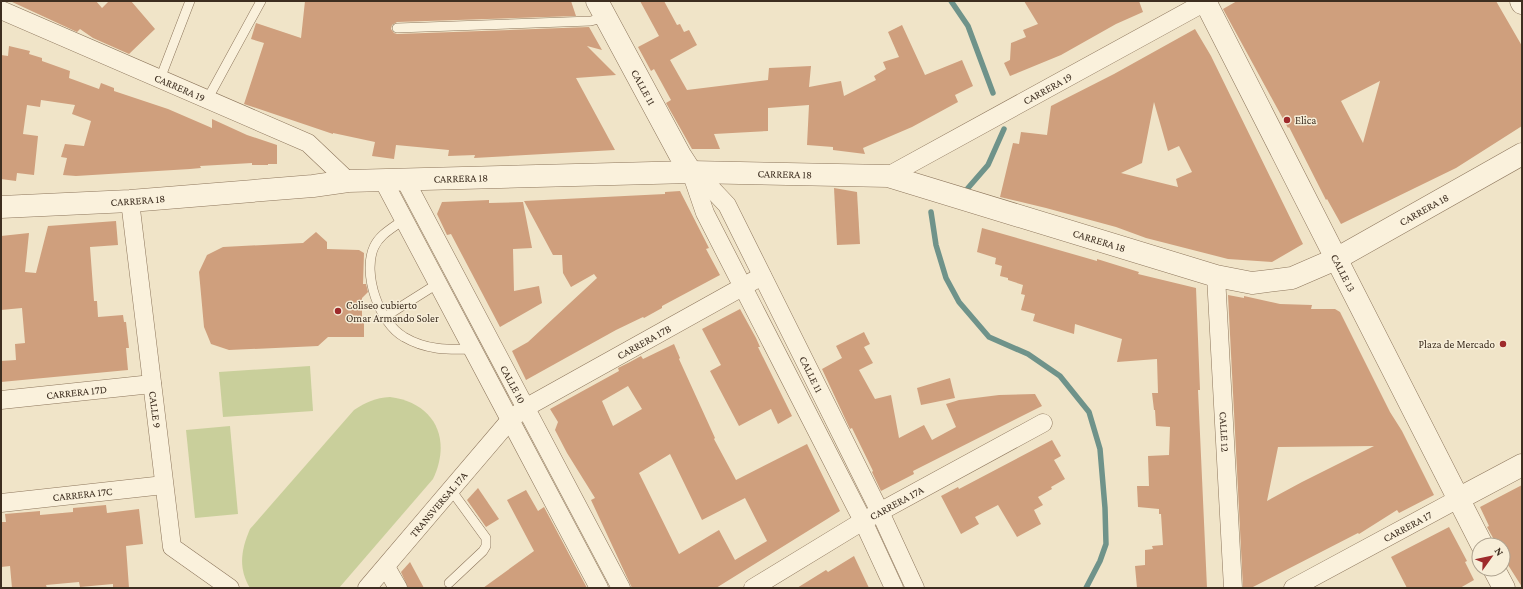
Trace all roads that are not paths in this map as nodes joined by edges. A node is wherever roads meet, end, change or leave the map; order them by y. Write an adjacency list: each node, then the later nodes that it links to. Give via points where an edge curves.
1 (190, 1): 7 (lane)
2 (261, 1): 8 (lane)
3 (1205, 1): 11 (street, CARRERA 19); 18 (street, CALLE 13)
4 (601, 9): 6 (lane, via 591,21); 10 (street, CALLE 11)
5 (1, 10): 7 (street, CARRERA 19)
6 (397, 28)
7 (160, 79): 8 (street, CARRERA 19)
8 (207, 100): 14 (street, CARRERA 19, via 308,143)
9 (1522, 154): 18 (street, CARRERA 18)
10 (691, 172): 11 (street, CARRERA 18); 13 (street, CARRERA 18); 19 (street, CALLE 11, via 727,205); 22 (street, CALLE 11, via 705,213)
11 (888, 176): 20 (street, CARRERA 18)
12 (383, 180): 13 (street, CARRERA 18); 14 (street, CARRERA 18); 17 (street, CALLE 10)
13 (404, 180): 27 (street, CALLE 10)
14 (348, 181): 15 (street, CARRERA 18)
15 (130, 201): 16 (street, CARRERA 18); 25 (street, CALLE 9)
16 (1, 207)
17 (403, 220): 21 (street, CALLE 10); 23 (lane, via 382,236 374,247 370,267 374,293)
18 (1336, 259): 20 (street, CARRERA 18, via 1292,278 1252,283); 33 (street, CALLE 13)
19 (762, 276): 22 (street, CARRERA 17B); 35 (street, CALLE 11)
20 (1216, 276): 49 (street, CALLE 12)
21 (438, 284): 23 (lane); 24 (street, CALLE 10)
22 (743, 287): 27 (street, CARRERA 17B); 36 (street, CALLE 11)
23 (383, 318): 24 (lane, via 402,337 424,346 442,350)
24 (472, 349): 28 (street, CALLE 10)
25 (152, 384): 26 (street, CARRERA 17D); 31 (street, CALLE 9)
26 (1, 400)
27 (525, 408): 28 (street, CARRERA 17B); 45 (street, CALLE 10)
28 (510, 420): 32 (street, TRANSVERSAL 17A); 44 (street, CALLE 10)
29 (1043, 423): 35 (street, CARRERA 17A)
30 (1522, 465): 33 (street, CARRERA 17)
31 (164, 485): 34 (street, CARRERA 17C); 41 (street, CALLE 9, via 172,547)
32 (451, 490): 38 (street, TRANSVERSAL 17A); 40 (lane, via 486,538 486,546)
33 (1458, 499): 37 (street, CALLE 13); 50 (street, CARRERA 17)
34 (1, 503)
35 (880, 512): 36 (street, CARRERA 17A); 48 (street, CALLE 11)
36 (863, 521): 46 (street, CARRERA 17A); 47 (street, CALLE 11)
37 (1478, 537)
38 (386, 567): 42 (street, TRANSVERSAL 17A); 43 (street)
39 (1498, 577): 51 (street)
40 (449, 583)
41 (230, 588)
42 (367, 588)
43 (398, 588)
44 (599, 588)
45 (621, 588)
46 (753, 588)
47 (894, 588)
48 (915, 588)
49 (1233, 588)
50 (1292, 588)
51 (1504, 588)

